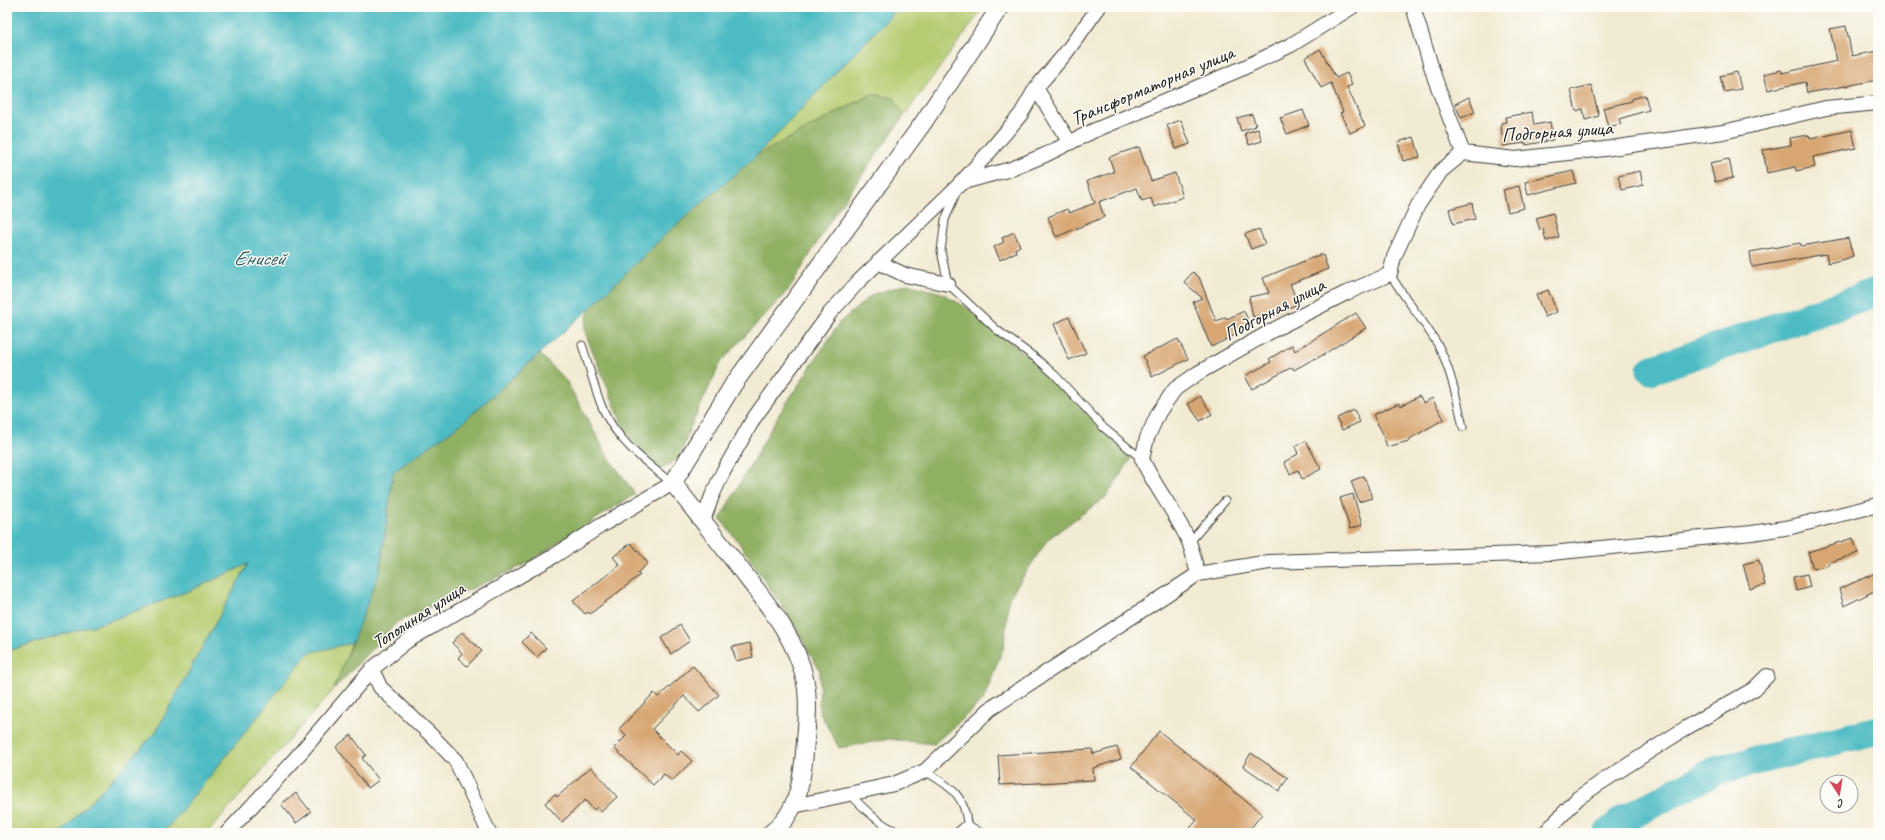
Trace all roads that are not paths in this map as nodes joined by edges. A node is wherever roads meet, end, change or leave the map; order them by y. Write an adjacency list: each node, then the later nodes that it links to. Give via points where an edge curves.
1 (1000, 7): 16 (street, via 923,123 733,386)
2 (1099, 7): 5 (street, via 1065,54)
3 (1352, 7): 7 (street, Трансформаторная улица, via 1291,45)
4 (1413, 7): 8 (street, via 1435,79)
5 (1036, 88): 7 (street); 9 (street, via 1021,114)
6 (1878, 103): 8 (street, Подгорная улица, via 1826,108 1723,132 1604,149 1515,159)
7 (1070, 143): 9 (street, Трансформаторная улица, via 1011,169)
8 (1463, 152): 11 (street, via 1441,171 1418,205 1394,257)
9 (960, 184): 10 (street); 12 (lane, via 945,220 941,251)
10 (878, 262): 12 (street, via 905,276); 19 (street, via 830,313 754,418 723,472)
11 (1390, 274): 14 (lane, via 1439,347 1456,394); 15 (street, Подгорная улица, via 1275,329 1175,389 1159,412)
12 (948, 284): 15 (lane, via 997,330 1055,375 1104,428)
13 (582, 345): 16 (lane, via 602,408 617,433 644,462)
14 (1463, 427)
15 (1142, 459): 20 (street, via 1151,480)
16 (673, 483): 19 (street); 22 (street, Тополиная улица, via 407,641)
17 (1225, 501): 20 (lane)
18 (1878, 505): 21 (street, via 1791,527 1551,553 1269,562)
19 (703, 521): 26 (street, via 767,604 796,651 802,666 807,715 802,775)
20 (1189, 543): 21 (street)
21 (1198, 574): 24 (street, via 990,709)
22 (372, 669): 28 (street, Тополиная улица); 29 (street, via 380,687 456,761)
23 (1767, 676): 34 (street, via 1754,690 1686,728 1578,798)
24 (925, 771): 25 (street, via 894,784); 27 (lane, via 948,785 960,797 966,811)
25 (850, 794): 26 (street); 31 (lane, via 870,815)
26 (794, 806): 30 (street, via 786,819)
27 (967, 824): 32 (lane); 33 (lane)
28 (228, 833)
29 (489, 833)
30 (772, 833)
31 (902, 833)
32 (956, 833)
33 (981, 833)
34 (1545, 833)

